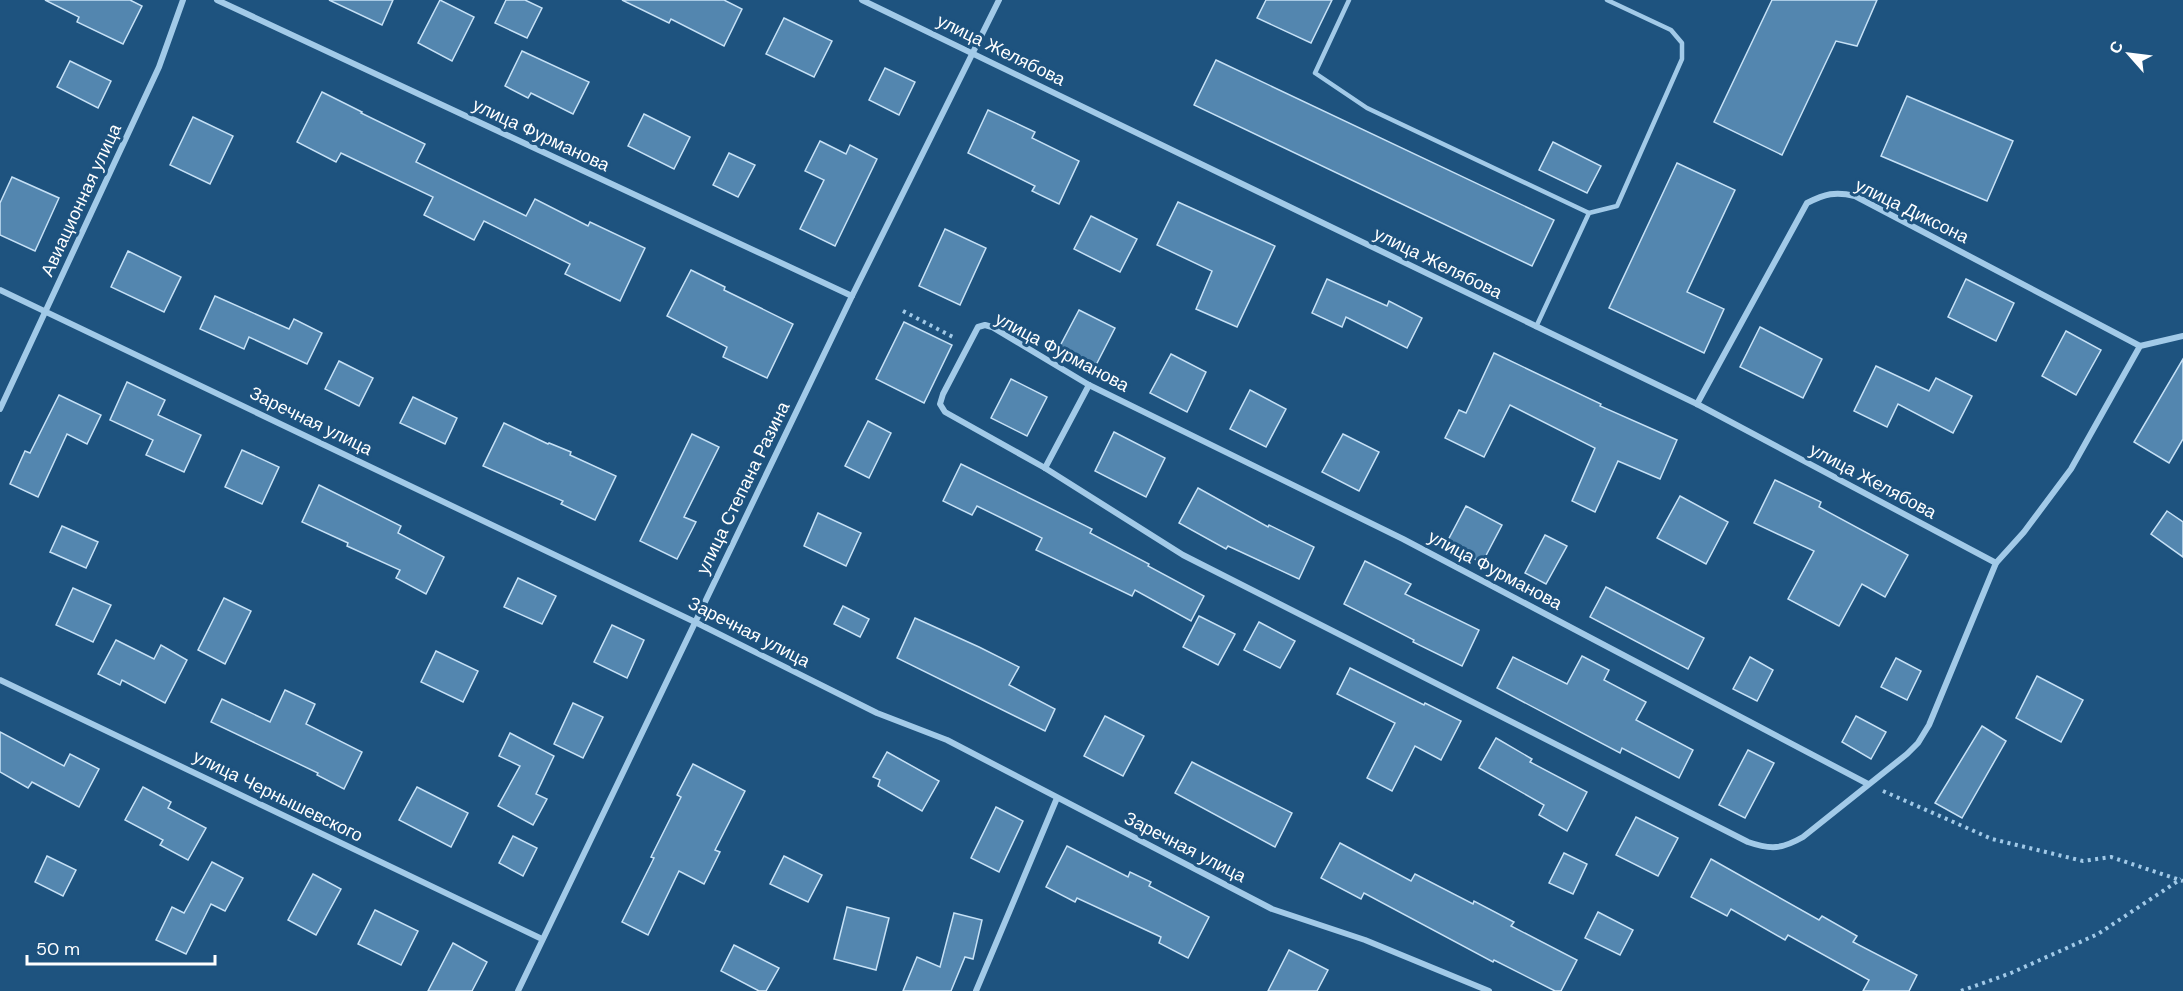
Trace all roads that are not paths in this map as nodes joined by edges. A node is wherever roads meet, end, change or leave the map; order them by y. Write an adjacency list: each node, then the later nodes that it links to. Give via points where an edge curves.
1 (183, 0): 11 (street, Авиационная улица, via 159,67)
2 (217, 0): 10 (street, улица Фурманова)
3 (862, 0): 7 (street, улица Желябова)
4 (999, 0): 7 (street, улица Степана Разина)
5 (1349, 0): 8 (lane, via 1315,74 1367,108)
6 (1607, 0): 8 (lane, via 1671,30 1682,43 1682,59 1617,206)
7 (972, 52): 10 (street, улица Степана Разина); 12 (street, улица Желябова)
8 (1589, 213): 12 (lane)
9 (0, 290): 11 (street, Заречная улица)
10 (852, 296): 20 (street, улица Степана Разина)
11 (46, 311): 17 (street, Авиационная улица); 20 (street, Заречная улица)
12 (1536, 327): 16 (street, улица Желябова)
13 (2183, 336): 14 (street)
14 (2140, 346): 16 (street, улица Диксона, via 1855,196 1840,192 1806,203); 19 (street, via 2071,469)
15 (1089, 385): 18 (street); 18 (street, улица Фурманова, via 992,327 978,327 940,404 945,412); 22 (street, улица Фурманова, via 1403,538)
16 (1697, 404): 19 (street, улица Желябова)
17 (0, 409)
18 (1045, 468): 22 (street, улица Фурманова, via 1183,555 1748,842 1765,848 1787,846)
19 (1996, 563): 22 (street, улица Фурманова, via 1929,725 1907,754)
20 (695, 622): 23 (street, Заречная улица, via 877,713 947,740); 24 (street, улица Степана Разина)
21 (0, 680): 24 (street, улица Чернышевского)
22 (1868, 784)
23 (1057, 798): 26 (street); 27 (street, Заречная улица, via 1272,909 1365,940)
24 (542, 939): 25 (street, улица Степана Разина)
25 (518, 991)
26 (976, 991)
27 (1489, 991)

